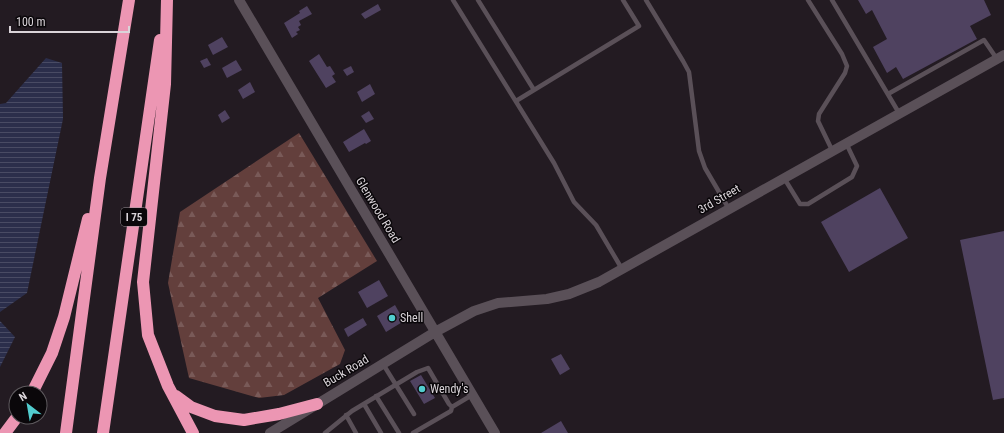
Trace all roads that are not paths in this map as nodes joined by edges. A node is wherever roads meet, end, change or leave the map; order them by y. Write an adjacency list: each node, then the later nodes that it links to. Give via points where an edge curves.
1 (129, 0): 17 (highway)
2 (166, 0): 25 (highway, via 165,84 144,282 148,335); 34 (highway, I 75)
3 (239, 0): 21 (street, Glenwood Road)
4 (453, 0): 13 (lane)
5 (478, 0): 11 (lane)
6 (624, 0): 11 (lane, via 639,26)
7 (646, 0): 19 (lane, via 689,72 699,151 705,168)
8 (808, 0): 16 (lane, via 847,66 819,114 818,121)
9 (832, 0): 12 (lane)
10 (1000, 57): 12 (lane, via 984,40); 14 (street, 3rd Street)
11 (534, 90): 13 (lane)
12 (888, 94): 14 (lane)
13 (516, 101): 20 (lane, via 554,163 574,202 596,225)
14 (899, 113): 15 (street, 3rd Street)
15 (846, 142): 16 (street, 3rd Street); 18 (lane, via 857,166 852,177 808,204 800,204)
16 (832, 150): 18 (street, 3rd Street)
17 (100, 178): 24 (highway, via 86,224 64,317 52,353); 33 (highway)
18 (784, 178): 19 (street, 3rd Street)
19 (729, 209): 20 (street, 3rd Street)
20 (622, 269): 21 (street, 3rd Street, via 569,294 547,299 510,301 486,307)
21 (435, 332): 22 (street, Buck Road); 26 (street, Glenwood Road)
22 (383, 364): 23 (lane); 28 (street, Buck Road)
23 (396, 384): 27 (lane); 30 (lane, via 428,368); 31 (lane)
24 (36, 385)
25 (168, 386): 28 (highway, via 179,399 191,407 214,416 244,420); 35 (highway)
26 (472, 395): 30 (lane); 42 (street, Glenwood Road)
27 (376, 396): 29 (lane); 40 (lane)
28 (317, 404): 36 (street, Buck Road)
29 (364, 404): 32 (lane); 39 (lane)
30 (452, 406): 41 (lane, via 451,410)
31 (414, 414)
32 (346, 415): 37 (lane); 38 (lane)
33 (66, 433)
34 (103, 433)
35 (193, 433)
36 (270, 433)
37 (325, 433)
38 (356, 433)
39 (381, 433)
40 (399, 433)
41 (413, 433)
42 (495, 433)

